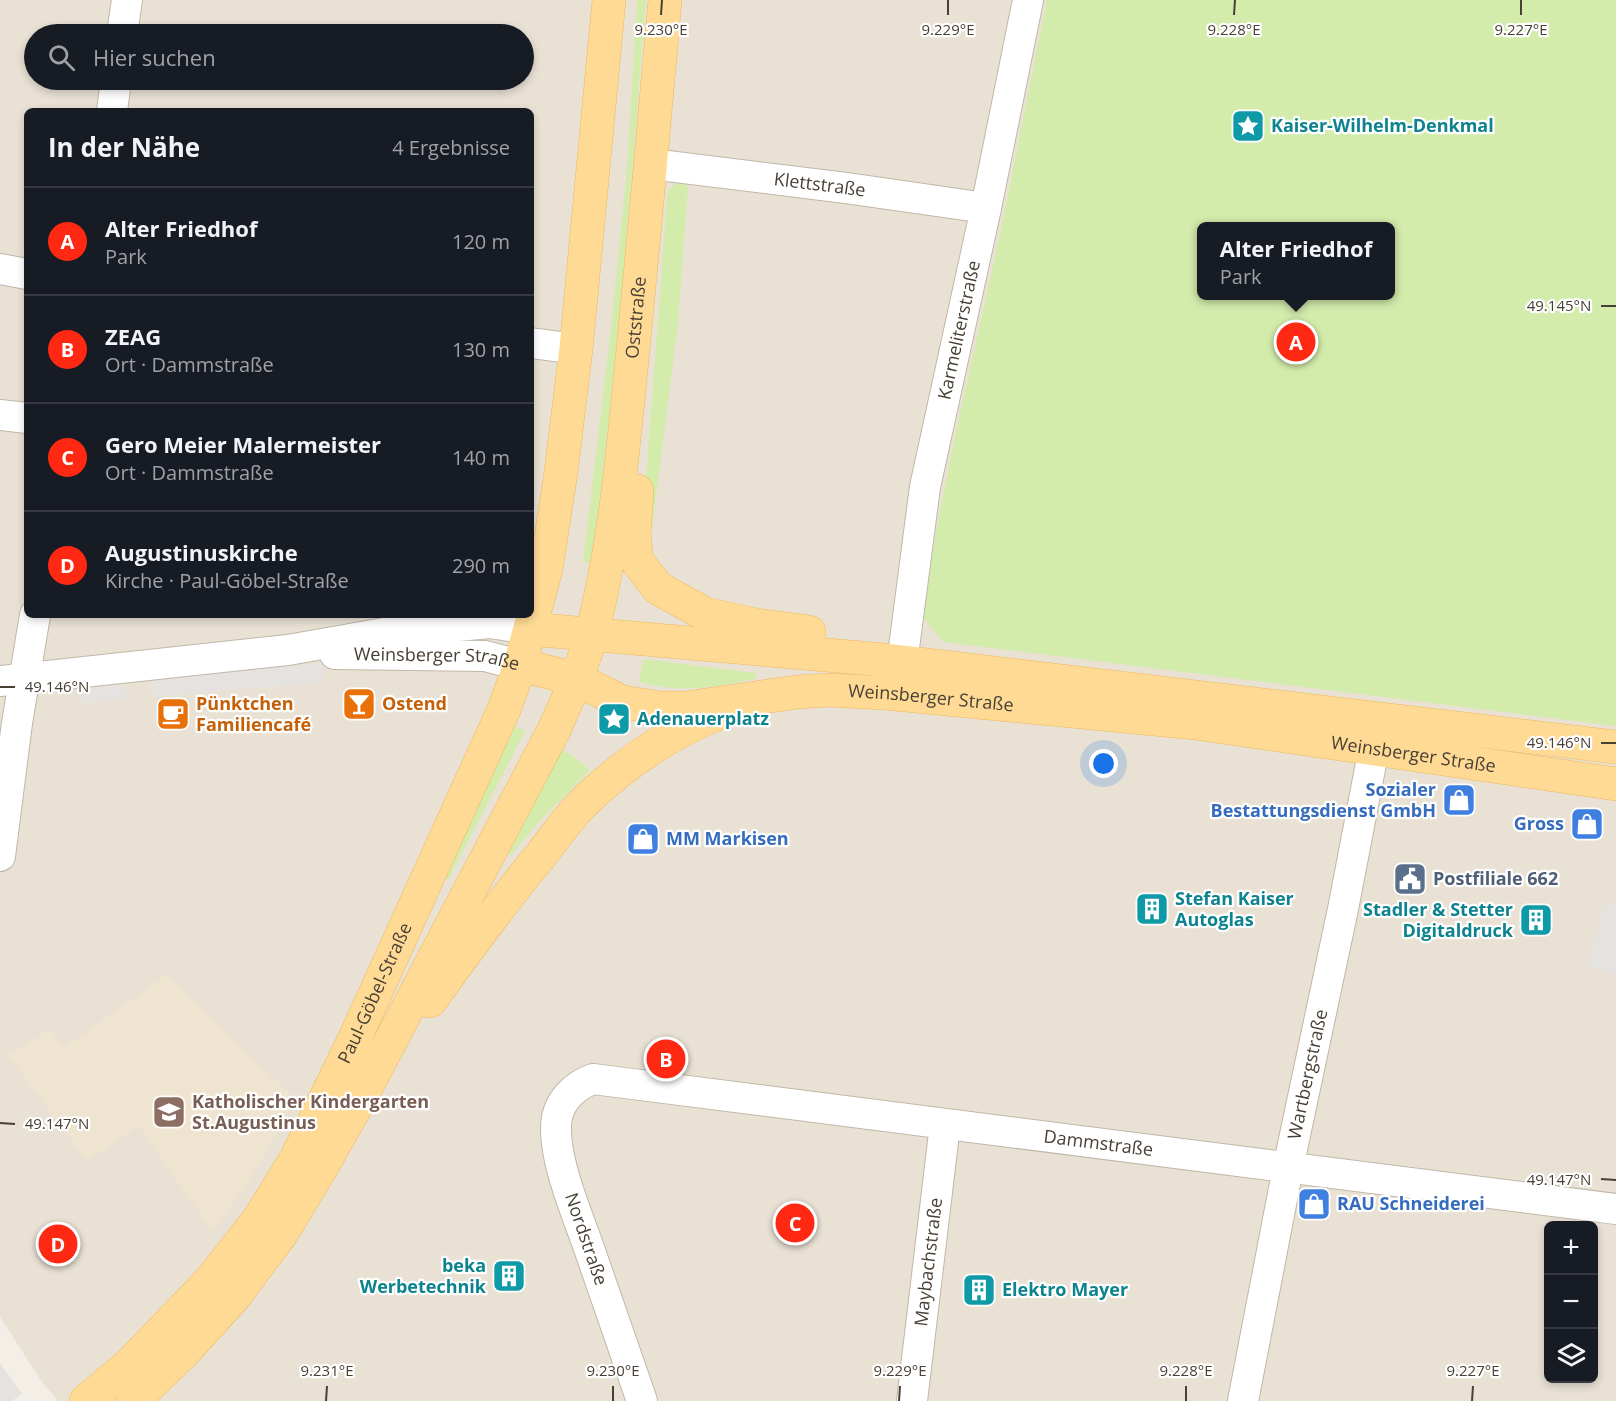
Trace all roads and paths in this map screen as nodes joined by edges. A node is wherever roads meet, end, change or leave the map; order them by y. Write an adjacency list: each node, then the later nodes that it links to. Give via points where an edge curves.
1 (127, 0): 5 (street)
2 (609, 0): 13 (main road)
3 (665, 0): 8 (main road, Oststraße)
4 (1028, 0): 9 (street, Karmeliterstraße)
5 (123, 24)
6 (115, 90): 7 (street)
7 (112, 108)
8 (651, 164): 9 (street, Klettstraße); 14 (main road, Oststraße)
9 (986, 208): 23 (street, Karmeliterstraße, via 925,488)
10 (0, 269): 11 (street)
11 (24, 273)
12 (534, 343): 13 (street)
13 (576, 349): 17 (main road, via 546,569)
14 (626, 413): 21 (main road, Oststraße, via 602,591); 23 (main road, via 639,469 634,535 637,561 658,588 705,614 824,634)
15 (0, 415): 16 (street)
16 (24, 418)
17 (534, 614)
18 (34, 618): 26 (street)
19 (533, 618): 20 (main road)
20 (530, 629): 21 (main road, Weinsberger Straße); 22 (street, Weinsberger Straße, via 490,622); 24 (main road, Paul-Göbel-Straße)
21 (591, 634): 23 (main road, Weinsberger Straße); 25 (main road, Paul-Göbel-Straße)
22 (251, 653): 24 (street, Weinsberger Straße, via 485,656); 26 (street, Weinsberger Straße)
23 (893, 662): 28 (main road, Weinsberger Straße)
24 (520, 665): 25 (main road, Weinsberger Straße); 37 (main road, Paul-Göbel-Straße, via 425,885 296,1159 259,1219 212,1280 129,1365)
25 (576, 679): 27 (main road, Weinsberger Straße, via 622,702 660,708); 33 (main road, Paul-Göbel-Straße, via 554,730)
26 (12, 680): 31 (street)
27 (762, 697): 29 (main road, Weinsberger Straße, via 829,690 885,693 1196,723); 33 (main road, via 699,721 662,742 621,770 581,806 517,884)
28 (1616, 747)
29 (1374, 748): 30 (main road, Weinsberger Straße); 35 (street, Wartbergstraße)
30 (1616, 784)
31 (0, 856)
32 (584, 1082): 34 (street, Dammstraße, via 602,1079); 39 (street, Nordstraße, via 563,1102 557,1116 558,1149)
33 (359, 1101): 38 (main road, Paul-Göbel-Straße, via 281,1234 234,1297)
34 (945, 1125): 35 (street, Dammstraße); 40 (street, Maybachstraße)
35 (1287, 1168): 36 (street, Dammstraße); 41 (street, Wartbergstraße)
36 (1616, 1209)
37 (86, 1401)
38 (133, 1401)
39 (642, 1401)
40 (912, 1401)
41 (1243, 1401)

